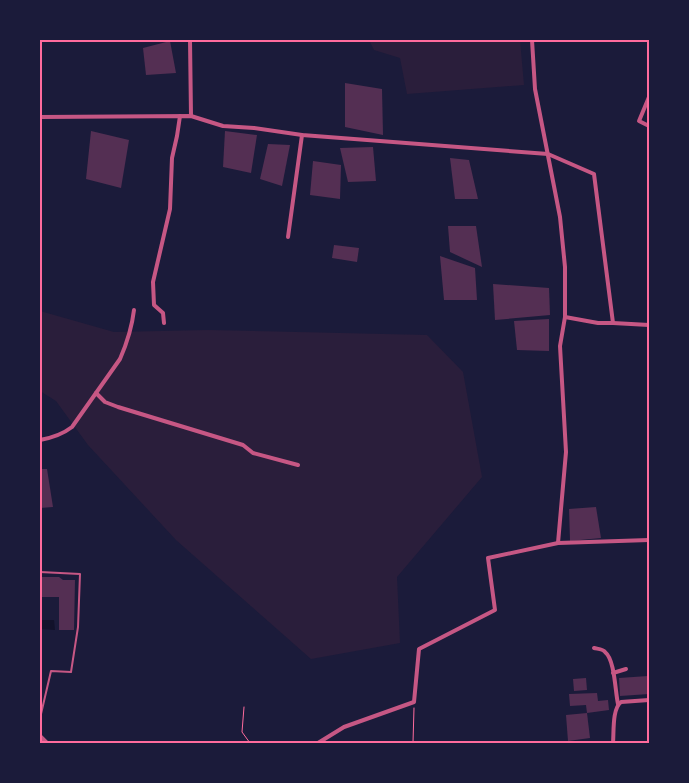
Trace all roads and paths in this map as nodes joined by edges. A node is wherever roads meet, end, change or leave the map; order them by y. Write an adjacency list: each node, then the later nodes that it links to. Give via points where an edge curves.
1 (190, 40): 5 (street)
2 (532, 40): 9 (street, via 535,89)
3 (649, 97): 7 (street, via 638,121)
4 (180, 116): 5 (street); 6 (street); 13 (street, via 172,158 170,208 153,282 154,305 163,313)
5 (192, 116): 8 (street, via 223,126)
6 (40, 117)
7 (649, 126)
8 (302, 135): 9 (street); 10 (street)
9 (548, 154): 12 (street, via 560,217); 14 (street, via 594,174)
10 (288, 237)
11 (134, 310): 16 (street, via 126,346)
12 (565, 317): 14 (street); 20 (street, via 560,346 566,452)
13 (164, 323)
14 (612, 323): 15 (street)
15 (649, 325)
16 (96, 393): 17 (street, via 72,427); 18 (street, via 118,407)
17 (40, 440)
18 (298, 465)
19 (649, 540): 20 (street)
20 (558, 542): 26 (street, via 488,558 495,610 419,649)
21 (40, 572): 29 (lane, via 80,574 78,627 71,672 51,671)
22 (594, 648): 24 (street, via 607,654)
23 (626, 669): 24 (street)
24 (613, 673): 27 (street)
25 (649, 700): 27 (street)
26 (414, 702): 33 (street, via 344,727); 34 (path)
27 (618, 704): 35 (street)
28 (244, 707): 32 (path, via 242,732)
29 (40, 715)
30 (40, 736): 31 (street)
31 (47, 743)
32 (250, 743)
33 (318, 743)
34 (414, 743)
35 (613, 743)

